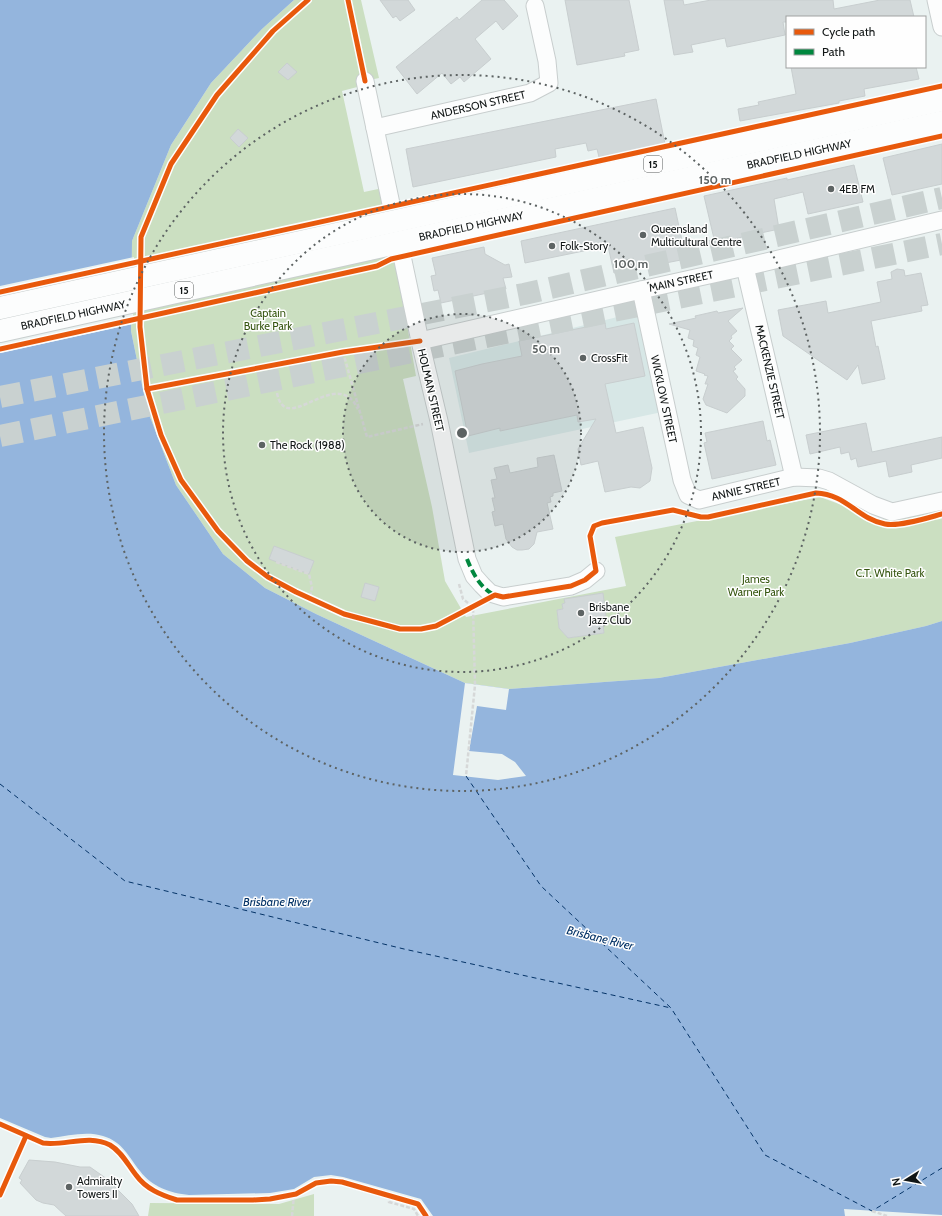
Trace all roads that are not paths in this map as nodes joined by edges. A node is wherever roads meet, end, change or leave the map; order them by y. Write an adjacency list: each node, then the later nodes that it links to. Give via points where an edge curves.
1 (936, 0): 3 (street)
2 (535, 6): 7 (street, ANDERSON STREET, via 549,83 530,93)
3 (942, 27)
4 (365, 81): 7 (street, HOLMAN STREET)
5 (942, 100): 11 (highway, BRADFIELD HIGHWAY / 15, bridge)
6 (942, 122): 12 (highway, BRADFIELD HIGHWAY / 15, bridge)
7 (375, 128): 13 (street, HOLMAN STREET)
8 (942, 220): 9 (street, MAIN STREET)
9 (745, 267): 10 (street, MAIN STREET); 14 (street, MACKENZIE STREET)
10 (640, 290): 13 (street, MAIN STREET); 15 (street, WICKLOW STREET, via 682,480 688,495)
11 (0, 308)
12 (0, 331)
13 (420, 341): 17 (street, HOLMAN STREET, via 467,559 474,576 490,593 503,597 571,586 585,580)
14 (794, 477): 15 (street, ANNIE STREET); 16 (street, ANNIE STREET, via 830,481 873,505 892,512)
15 (699, 500)
16 (942, 501)
17 (596, 571)

